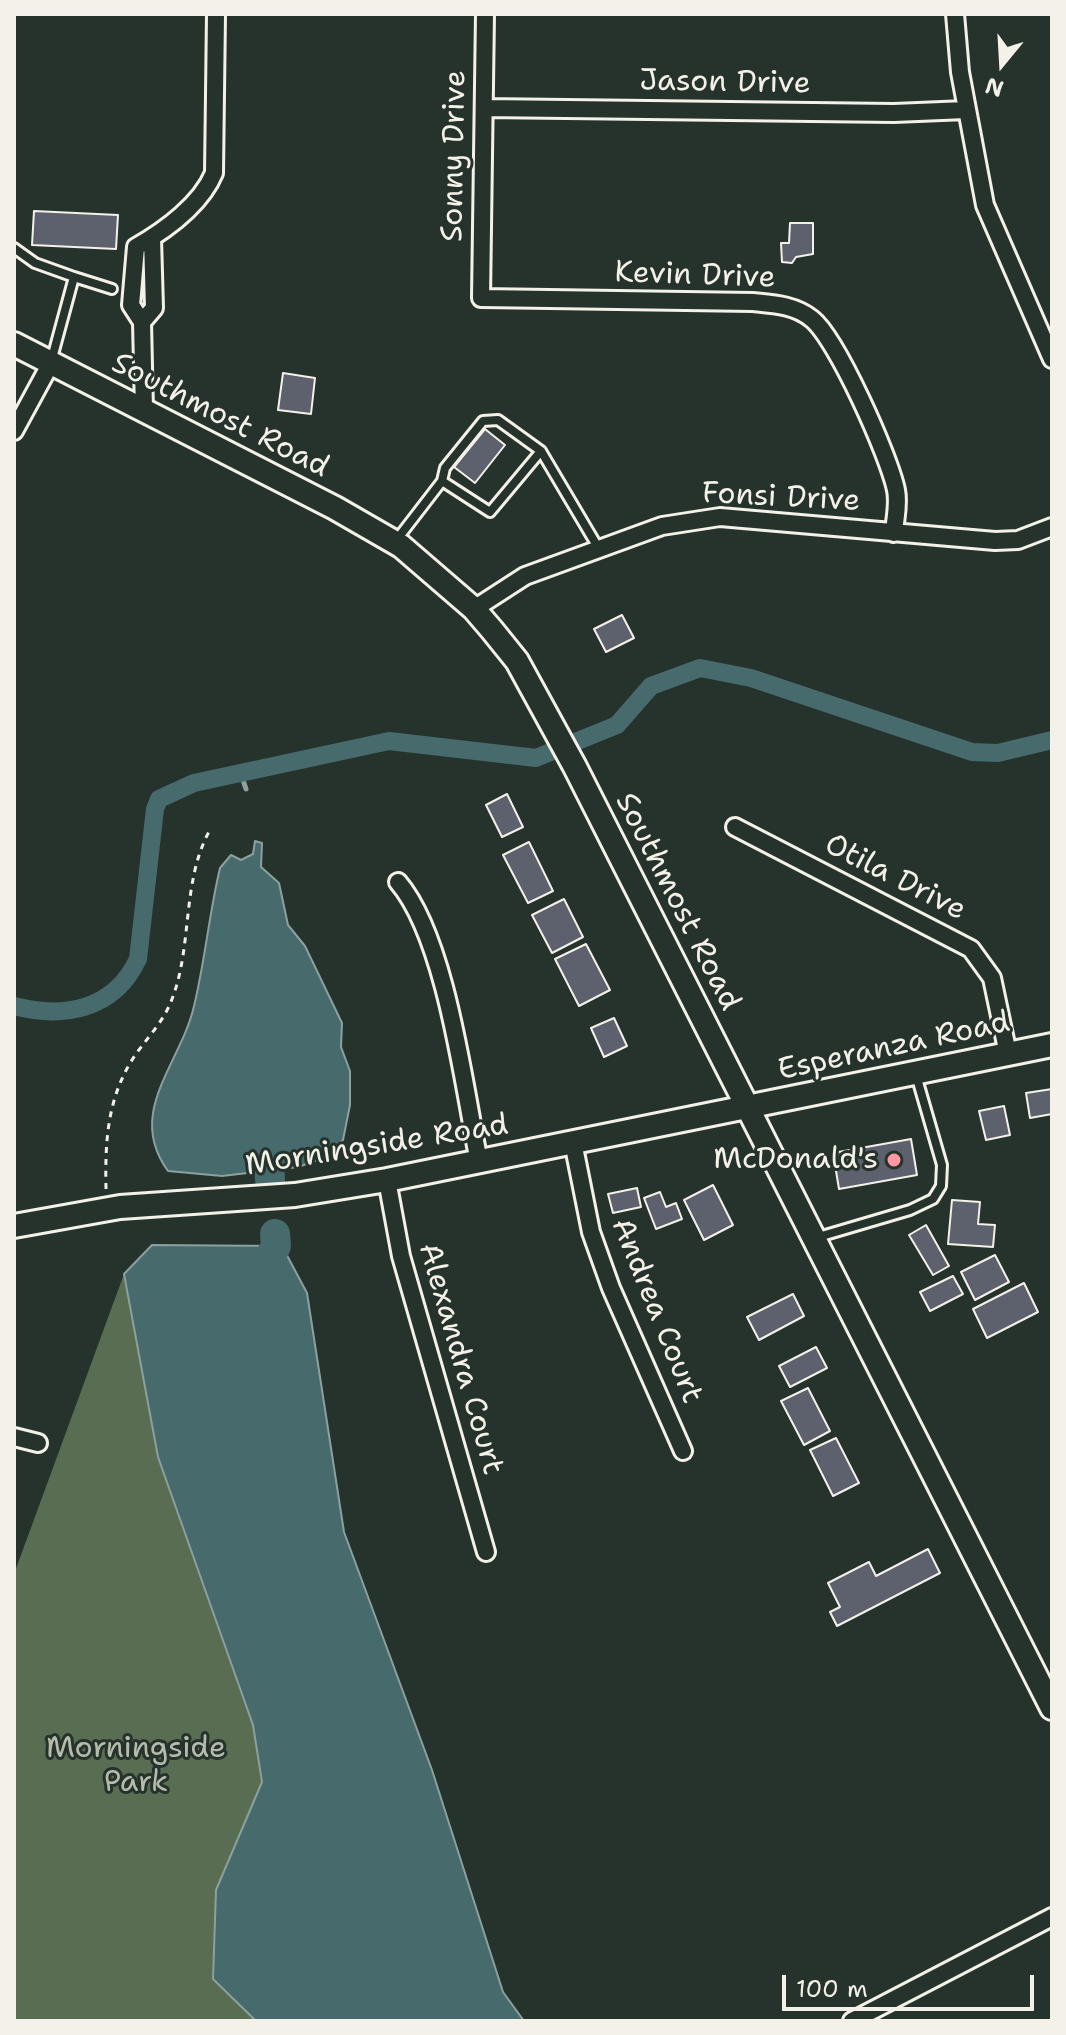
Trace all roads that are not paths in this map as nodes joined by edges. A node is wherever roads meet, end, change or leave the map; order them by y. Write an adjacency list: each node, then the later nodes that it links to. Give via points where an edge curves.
1 (216, 14): 6 (street, via 214,173 206,192)
2 (485, 14): 4 (street, Sonny Drive)
3 (955, 14): 5 (street)
4 (484, 108): 5 (street, Jason Drive); 12 (street, Sonny Drive)
5 (966, 110): 15 (street, via 993,231)
6 (152, 238): 9 (street); 10 (street, via 136,247)
7 (14, 248): 8 (lane, via 35,263)
8 (74, 277): 11 (lane); 16 (lane)
9 (154, 281): 10 (street); 13 (street, via 154,308)
10 (132, 282): 13 (street, via 131,305)
11 (112, 289)
12 (481, 298): 22 (street, Kevin Drive, via 753,302 808,316 832,342 882,450 896,487)
13 (142, 322): 17 (street)
14 (14, 344): 16 (main road, Southmost Road)
15 (1052, 359)
16 (51, 363): 17 (main road, Southmost Road); 18 (street)
17 (144, 411): 23 (main road, Southmost Road)
18 (14, 431)
19 (541, 451): 20 (lane, via 490,512); 20 (lane, via 498,420 483,421 445,468); 24 (lane)
20 (442, 481): 23 (lane)
21 (1052, 527): 22 (street, Fonsi Drive, via 1018,540 995,541)
22 (894, 533): 24 (street, Fonsi Drive, via 720,517 662,526)
23 (395, 542): 25 (main road, Southmost Road)
24 (599, 549): 25 (street, Fonsi Drive, via 514,581)
25 (474, 609): 31 (main road, Southmost Road, via 517,661 554,726)
26 (735, 827): 29 (street, Otila Drive, via 971,949 992,978)
27 (398, 882): 33 (street, via 414,901 429,939)
28 (1052, 1045): 29 (main road, Esperanza Road)
29 (1008, 1054): 30 (main road, Esperanza Road)
30 (915, 1073): 31 (main road, Esperanza Road); 36 (lane, via 942,1165 941,1186 933,1199 910,1210)
31 (749, 1109): 32 (main road, Morningside Road); 36 (main road, Southmost Road)
32 (573, 1142): 33 (main road, Morningside Road); 39 (street, Andrea Court, via 591,1232)
33 (479, 1162): 34 (main road, Morningside Road)
34 (387, 1180): 35 (main road, Morningside Road, via 295,1195 106,1209); 40 (street, Alexandra Court, via 401,1256)
35 (14, 1226)
36 (814, 1239): 41 (main road, Southmost Road)
37 (14, 1437): 38 (street)
38 (38, 1443)
39 (683, 1451)
40 (486, 1552)
41 (1052, 1708)
42 (1052, 1917): 43 (street)
43 (852, 2021)

